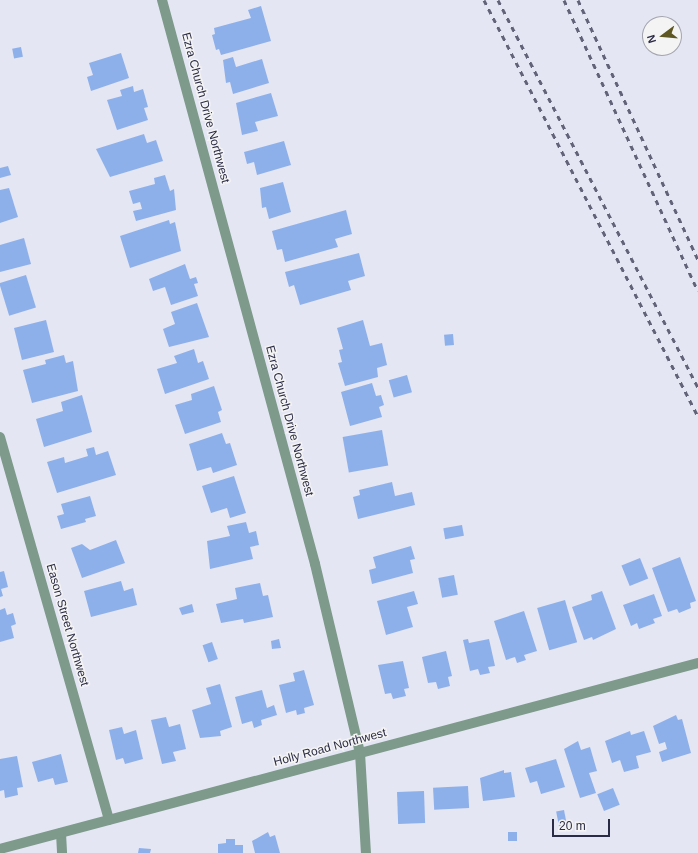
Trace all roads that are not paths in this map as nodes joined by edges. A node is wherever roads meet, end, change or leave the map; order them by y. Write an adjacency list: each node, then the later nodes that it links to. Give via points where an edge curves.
1 (162, 0): 4 (street, Ezra Church Drive Northwest, via 315,564)
2 (0, 437): 5 (street, Eason Street Northwest)
3 (698, 663): 4 (street, Holly Road Northwest)
4 (360, 753): 5 (street, Holly Road Northwest); 9 (street, Ezra Church Drive Northwest)
5 (109, 820): 6 (street, Holly Road Northwest)
6 (61, 833): 7 (street, Holly Road Northwest); 8 (street)
7 (0, 849)
8 (62, 853)
9 (366, 853)

